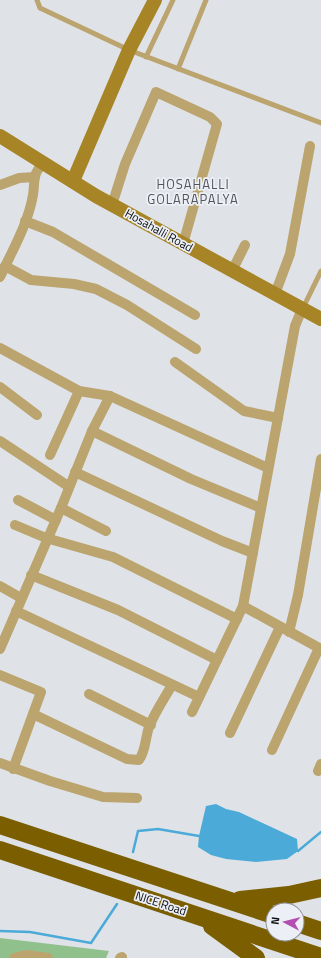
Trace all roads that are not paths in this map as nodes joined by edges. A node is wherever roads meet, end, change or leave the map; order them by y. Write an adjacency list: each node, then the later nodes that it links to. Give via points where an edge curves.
1 (37, 0): 5 (lane, via 40,8)
2 (155, 0): 5 (street)
3 (173, 0): 6 (lane)
4 (206, 0): 7 (lane)
5 (129, 50): 6 (lane); 13 (street)
6 (146, 56): 7 (lane)
7 (178, 69): 8 (lane)
8 (321, 123)
9 (0, 136): 11 (street, Hosahalli Road)
10 (310, 146): 23 (street, via 290,254)
11 (46, 163): 12 (street, via 39,167); 13 (street, Hosahalli Road)
12 (35, 177): 14 (street, via 19,178); 16 (street, via 33,195)
13 (73, 181): 15 (street, Hosahalli Road)
14 (0, 185)
15 (112, 204): 17 (street, Hosahalli Road); 17 (street, via 125,164 156,92 210,117 217,124)
16 (25, 221): 19 (street); 25 (street, via 53,232)
17 (184, 244): 20 (street, Hosahalli Road)
18 (245, 245): 20 (street)
19 (5, 266): 22 (street); 28 (street, via 31,280 96,289 127,305)
20 (232, 271): 23 (street, Hosahalli Road)
21 (321, 271): 24 (lane)
22 (0, 277)
23 (275, 294): 24 (street, Hosahalli Road)
24 (302, 309): 26 (street, Hosahalli Road); 34 (street, via 295,326)
25 (195, 315)
26 (321, 319)
27 (0, 348): 31 (street)
28 (196, 349)
29 (175, 362): 34 (street, via 244,411)
30 (0, 387): 33 (street)
31 (79, 391): 32 (street); 37 (street)
32 (110, 396): 35 (street); 39 (street)
33 (37, 415)
34 (278, 418): 39 (street)
35 (92, 431): 40 (street); 44 (street, via 191,479)
36 (0, 441): 41 (street)
37 (50, 455)
38 (321, 459): 57 (street, via 298,595)
39 (268, 468): 44 (street)
40 (74, 472): 41 (street); 49 (street)
41 (68, 486): 43 (street)
42 (18, 500): 45 (street)
43 (61, 508): 45 (street); 47 (street)
44 (261, 508): 49 (street)
45 (56, 520): 48 (street)
46 (15, 526): 48 (street)
47 (106, 531)
48 (46, 538): 50 (street); 55 (street, via 113,557)
49 (252, 553): 53 (street)
50 (31, 575): 52 (street); 60 (street, via 118,610)
51 (0, 586): 52 (street)
52 (21, 598): 54 (street)
53 (243, 606): 55 (street); 56 (street)
54 (16, 611): 58 (street); 62 (street)
55 (237, 619): 60 (street)
56 (280, 627): 57 (street); 68 (street)
57 (289, 632): 59 (street)
58 (0, 649)
59 (320, 649): 69 (street)
60 (217, 660): 64 (street)
61 (0, 675): 66 (street, via 41,692)
62 (172, 685): 64 (street); 67 (street)
63 (90, 694): 67 (street)
64 (199, 697): 65 (street)
65 (192, 712)
66 (33, 714): 67 (street, via 134,761 142,754); 71 (street)
67 (151, 725)
68 (230, 733)
69 (272, 750)
70 (0, 763): 71 (street)
71 (13, 769): 72 (street, via 103,797)
72 (137, 798)
73 (0, 825): 76 (highway, NICE Road)
74 (0, 850): 78 (highway, NICE Road)
75 (321, 888): 76 (highway, via 288,895)
76 (231, 901): 77 (highway, NICE Road)
77 (265, 912)
78 (201, 916): 81 (highway, NICE Road); 84 (highway)
79 (305, 925): 80 (highway)
80 (321, 930)
81 (321, 957)
82 (14, 958): 83 (street, via 26,955)
83 (48, 958)
84 (256, 958)

